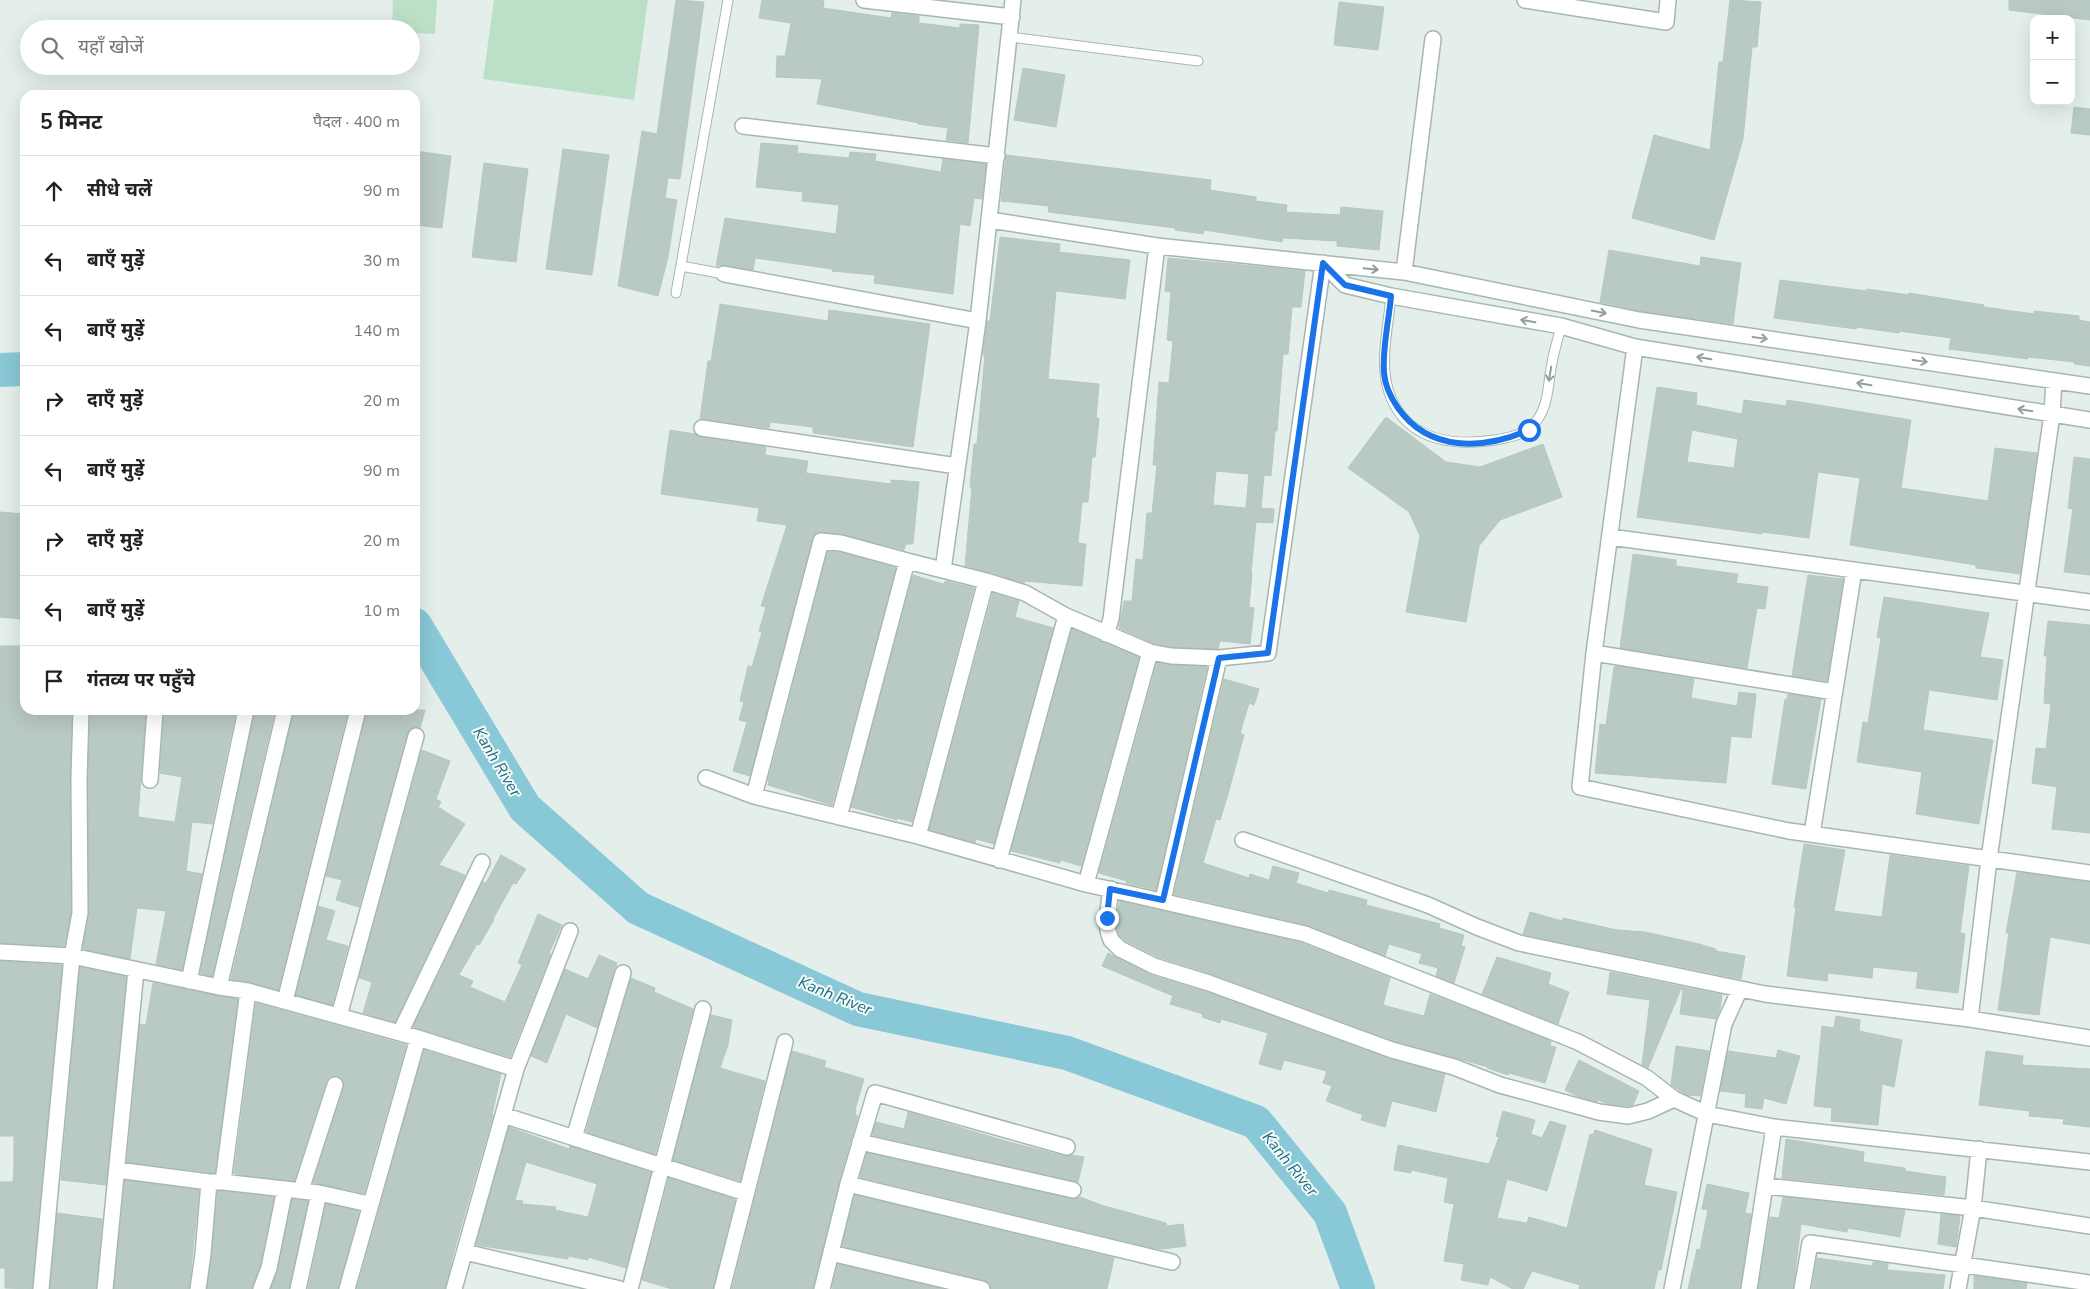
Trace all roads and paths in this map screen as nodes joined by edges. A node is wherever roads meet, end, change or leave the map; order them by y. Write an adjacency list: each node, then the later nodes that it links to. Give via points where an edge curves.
1 (728, 0): 15 (lane)
2 (864, 0): 6 (street)
3 (1013, 0): 6 (street)
4 (1525, 0): 5 (street, via 1666,22)
5 (1668, 0)
6 (1012, 17): 7 (street)
7 (1010, 37): 9 (lane); 11 (street)
8 (1433, 39): 16 (street)
9 (1198, 61)
10 (743, 126): 11 (street)
11 (997, 156): 12 (street)
12 (990, 220): 13 (street); 20 (street)
13 (1157, 246): 14 (street); 37 (street, via 1112,619)
14 (1323, 263): 16 (street, one-way to 16); 19 (street, via 1345,285); 40 (street, via 1268,653)
15 (681, 266): 17 (lane); 18 (lane)
16 (1404, 272): 23 (street, one-way to 23, via 1638,320)
17 (724, 274): 20 (street)
18 (676, 293)
19 (1391, 296): 21 (street, one-way to 19); 21 (lane, one-way to 19, via 1545,403 1529,430 1513,437 1475,443 1448,442 1424,434 1407,422 1392,399 1384,374)
20 (978, 321): 28 (street)
21 (1561, 326): 22 (street)
22 (1635, 347): 25 (street, one-way to 22); 29 (street)
23 (2054, 381): 24 (street); 25 (street)
24 (2090, 386)
25 (2052, 414): 26 (street); 34 (street)
26 (2090, 420)
27 (702, 428): 28 (street)
28 (957, 466): 31 (street)
29 (1610, 537): 32 (street); 39 (street)
30 (907, 561): 31 (street); 50 (street, via 841,543 820,541); 51 (street)
31 (943, 570): 33 (street)
32 (1854, 570): 34 (street); 41 (street)
33 (986, 581): 36 (street, via 1025,593); 53 (street)
34 (2026, 594): 35 (street); 55 (street)
35 (2090, 602)
36 (1066, 616): 37 (street); 56 (street)
37 (1106, 634): 38 (street)
38 (1150, 652): 40 (street); 59 (street)
39 (1594, 653): 41 (street); 52 (street, via 1580,787)
40 (1219, 658): 61 (street)
41 (1834, 692): 52 (street)
42 (82, 715): 64 (street, via 80,914)
43 (155, 715): 49 (street)
44 (245, 715): 67 (street)
45 (283, 715): 68 (street)
46 (357, 715): 71 (street)
47 (416, 736): 73 (street)
48 (706, 778): 50 (street)
49 (150, 780)
50 (754, 796): 51 (street)
51 (839, 817): 53 (street)
52 (1812, 834): 55 (street)
53 (918, 836): 56 (street)
54 (1243, 840): 69 (street, via 1428,905 1519,943)
55 (1989, 859): 58 (street); 74 (street)
56 (999, 860): 59 (street)
57 (482, 862): 75 (street)
58 (2090, 873)
59 (1086, 884): 60 (street)
60 (1110, 889): 61 (street); 81 (street, via 1107,918 1111,940 1120,949 1154,966 1392,1050 1454,1067 1500,1085 1599,1112 1628,1116)
61 (1163, 900): 81 (street, via 1305,934 1578,1042 1647,1078)
62 (570, 931): 79 (street)
63 (0, 952): 64 (street)
64 (72, 956): 65 (street); 108 (street)
65 (136, 970): 67 (street); 91 (street)
66 (623, 973): 85 (street)
67 (189, 981): 68 (street)
68 (219, 987): 70 (street)
69 (1740, 989): 74 (street, via 1786,998); 82 (street, via 1724,1024)
70 (248, 991): 71 (street); 92 (street)
71 (285, 1001): 73 (street)
72 (703, 1009): 90 (street)
73 (339, 1016): 75 (street)
74 (1970, 1019): 77 (street)
75 (400, 1033): 76 (street)
76 (418, 1038): 79 (street); 99 (street)
77 (2090, 1038)
78 (785, 1042): 98 (street)
79 (516, 1069): 83 (street)
80 (335, 1085): 95 (street)
81 (1674, 1099): 82 (street)
82 (1707, 1114): 84 (street); 120 (street)
83 (504, 1115): 85 (street); 102 (street)
84 (1774, 1127): 88 (street); 94 (street)
85 (574, 1138): 90 (street)
86 (860, 1142): 87 (street, via 875,1093); 93 (street); 96 (street)
87 (1067, 1148)
88 (1980, 1149): 89 (street); 100 (street)
89 (2090, 1162)
90 (662, 1166): 98 (street); 116 (street)
91 (117, 1170): 92 (street); 109 (street)
92 (216, 1182): 95 (street); 110 (street)
93 (848, 1184): 103 (street); 104 (street)
94 (1766, 1186): 100 (street); 121 (street)
95 (293, 1190): 97 (street); 111 (street)
96 (1073, 1190)
97 (319, 1192): 99 (street); 112 (street)
98 (746, 1192): 117 (street)
99 (369, 1204): 113 (street)
100 (1973, 1208): 101 (street); 105 (street)
101 (2090, 1226)
102 (465, 1252): 114 (street); 115 (street)
103 (831, 1253): 107 (street); 118 (street)
104 (1172, 1262)
105 (1963, 1264): 106 (street); 122 (street, via 1810,1243); 123 (street)
106 (2090, 1283)
107 (954, 1286): 119 (street)
108 (41, 1289)
109 (105, 1289)
110 (198, 1289)
111 (261, 1289)
112 (298, 1289)
113 (347, 1289)
114 (454, 1289)
115 (620, 1289)
116 (630, 1289)
117 (722, 1289)
118 (822, 1289)
119 (982, 1289)
120 (1672, 1289)
121 (1749, 1289)
122 (1802, 1289)
123 (1958, 1289)

